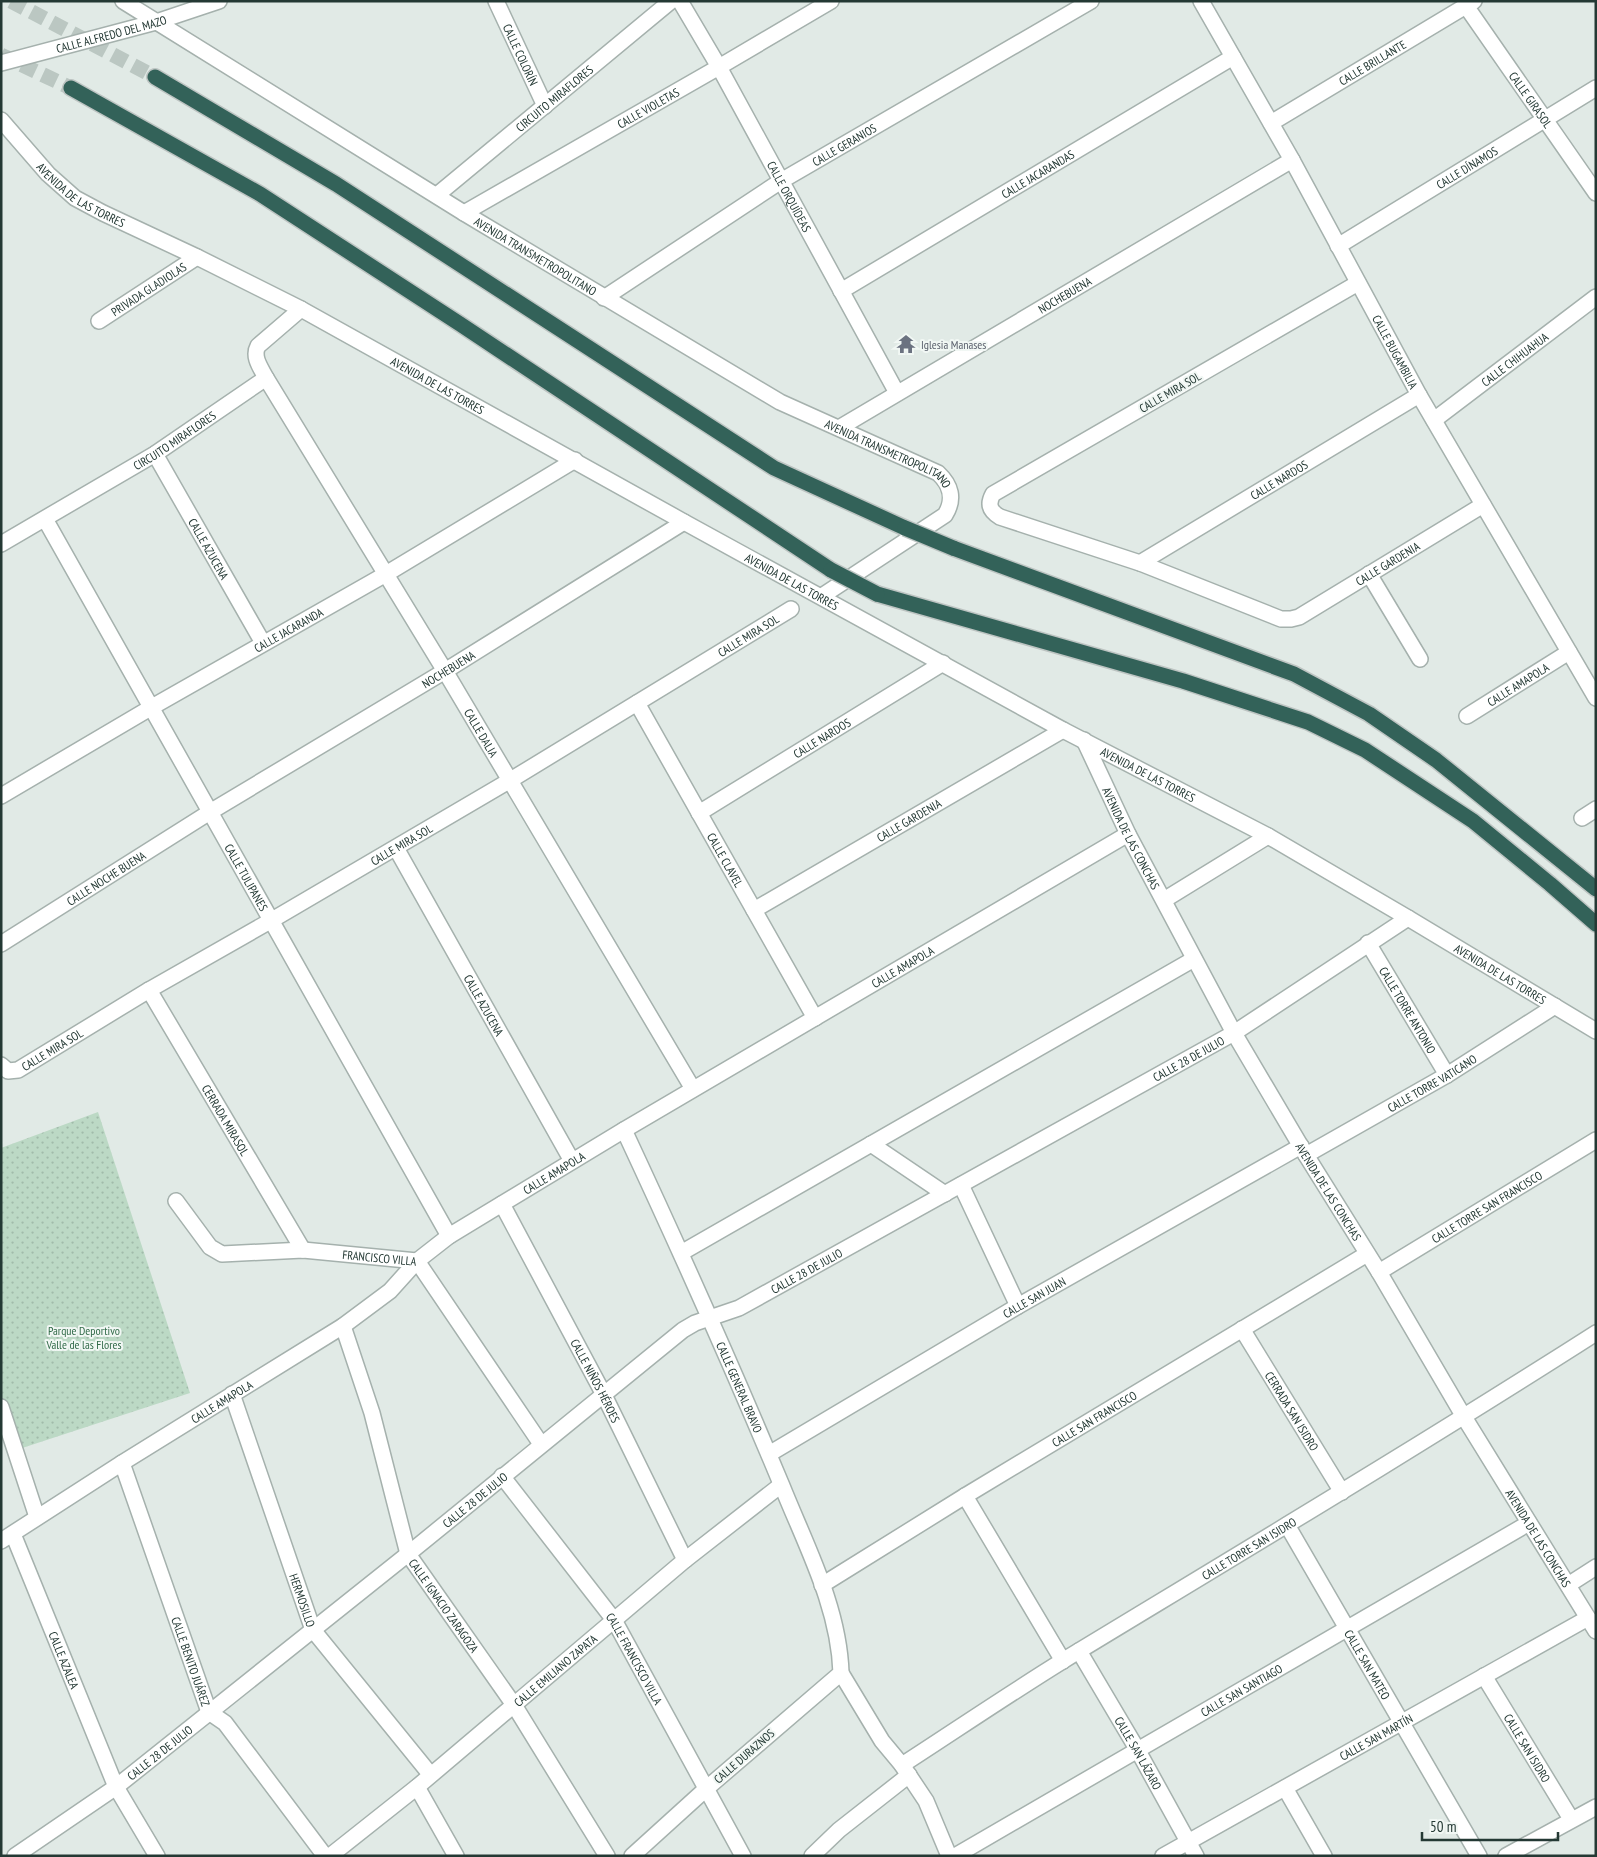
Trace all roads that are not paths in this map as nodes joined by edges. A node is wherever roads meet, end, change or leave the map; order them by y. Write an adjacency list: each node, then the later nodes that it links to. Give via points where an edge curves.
1 (123, 1): 10 (street, AVENIDA TRANSMETROPOLITANO)
2 (219, 1): 10 (street, CALLE ALFREDO DEL MAZO)
3 (496, 1): 17 (street, CALLE COLORÍN)
4 (671, 1): 17 (street, CIRCUITO MIRAFLORES)
5 (680, 1): 13 (street, CALLE ORQUÍDEAS)
6 (831, 1): 13 (street, CALLE VIOLETAS)
7 (1091, 1): 22 (street, CALLE GERANIOS)
8 (1201, 1): 11 (street, CALLE BUGAMBILIA)
9 (1470, 4): 19 (street, CALLE GIRASOL); 20 (street, CALLE BRILLANTE)
10 (156, 22): 12 (street, CALLE ALFREDO DEL MAZO); 24 (street, AVENIDA TRANSMETROPOLITANO)
11 (1233, 57): 20 (street, CALLE BUGAMBILIA); 29 (street, CALLE JACARANDAS)
12 (1, 63)
13 (719, 68): 22 (street, CALLE ORQUÍDEAS); 25 (street, CALLE VIOLETAS)
14 (155, 77): 70 (highway, bridge, via 336,184 774,468 953,548 1294,674 1370,714 1436,760)
15 (71, 88): 75 (highway, bridge, via 260,194 831,570 877,594 1182,681 1308,722 1365,750 1473,822)
16 (1596, 88): 19 (street, CALLE DÍNAMOS)
17 (545, 106): 24 (street, CIRCUITO MIRAFLORES)
18 (1, 120): 27 (street, AVENIDA DE LAS TORRES, via 48,174 75,198)
19 (1544, 120): 23 (street, CALLE GIRASOL); 26 (street, CALLE DÍNAMOS)
20 (1271, 123): 21 (street, CALLE BUGAMBILIA)
21 (1292, 160): 26 (street, CALLE BUGAMBILIA); 35 (street, NOCHEBUENA)
22 (781, 181): 29 (street, CALLE ORQUÍDEAS); 31 (street, CALLE GERANIOS)
23 (1596, 193)
24 (437, 195): 25 (street, AVENIDA TRANSMETROPOLITANO)
25 (464, 213): 31 (street, AVENIDA TRANSMETROPOLITANO)
26 (1338, 246): 28 (street, CALLE BUGAMBILIA)
27 (198, 257): 32 (street, AVENIDA DE LAS TORRES); 33 (street, PRIVADA GLADIOLAS)
28 (1358, 283): 36 (street, CALLE BUGAMBILIA); 45 (street, CALLE MIRA SOL, via 993,494 990,500 990,507 1000,517)
29 (841, 290): 35 (street, CALLE ORQUÍDEAS)
30 (1596, 297): 37 (street, CALLE CHIHUAHUA)
31 (604, 298): 38 (street, AVENIDA TRANSMETROPOLITANO, via 780,402)
32 (301, 309): 34 (street, via 258,346 256,359); 40 (street, AVENIDA DE LAS TORRES)
33 (99, 321)
34 (266, 378): 39 (street, CIRCUITO MIRAFLORES); 46 (street, CALLE DALIA)
35 (897, 393): 38 (street, NOCHEBUENA)
36 (1419, 395): 37 (street, CALLE BUGAMBILIA); 45 (street, CALLE NARDOS)
37 (1434, 420): 41 (street, CALLE BUGAMBILIA)
38 (839, 428): 48 (street, AVENIDA TRANSMETROPOLITANO, via 938,473 947,481 950,506 945,515)
39 (155, 454): 42 (street, CIRCUITO MIRAFLORES); 50 (street, CALLE AZUCENA)
40 (575, 460): 43 (street, AVENIDA DE LAS TORRES); 46 (street, CALLE JACARANDA)
41 (1483, 505): 47 (street, CALLE GARDENIA); 51 (street, CALLE BUGAMBILIA)
42 (45, 519): 44 (street, CIRCUITO MIRAFLORES); 57 (street, CALLE TULIPANES)
43 (684, 522): 48 (street, AVENIDA DE LAS TORRES); 54 (street, NOCHEBUENA)
44 (1, 544)
45 (1140, 563): 47 (street, CALLE GARDENIA, via 1282,619 1299,617)
46 (386, 574): 50 (street, CALLE JACARANDA); 54 (street, CALLE DALIA)
47 (1369, 574): 52 (street)
48 (822, 596): 53 (street, AVENIDA DE LAS TORRES)
49 (792, 609): 56 (street, CALLE MIRA SOL)
50 (263, 643): 57 (street, CALLE JACARANDA)
51 (1569, 652): 55 (street, CALLE BUGAMBILIA); 58 (street, CALLE AMAPOLA)
52 (1420, 659)
53 (943, 662): 59 (street, AVENIDA DE LAS TORRES); 65 (street, CALLE NARDOS)
54 (445, 671): 61 (street, CALLE DALIA); 64 (street, NOCHEBUENA)
55 (1596, 698)
56 (636, 703): 61 (street, CALLE MIRA SOL); 65 (street, CALLE CLAVEL)
57 (152, 707): 62 (street, CALLE JACARANDA); 64 (street, CALLE TULIPANES)
58 (1467, 716)
59 (1063, 730): 60 (street, AVENIDA DE LAS TORRES); 72 (street, CALLE GARDENIA)
60 (1084, 740): 67 (street, AVENIDA DE LAS CONCHAS); 68 (street, AVENIDA DE LAS TORRES)
61 (509, 780): 69 (street, CALLE MIRA SOL); 86 (street, CALLE DALIA)
62 (1, 796)
63 (1596, 810): 66 (street)
64 (210, 812): 74 (street, CALLE TULIPANES); 76 (street, CALLE NOCHE BUENA)
65 (699, 813): 72 (street, CALLE CLAVEL)
66 (1582, 818)
67 (1128, 834): 71 (street, AVENIDA DE LAS CONCHAS); 81 (street, CALLE AMAPOLA)
68 (1268, 836): 71 (street); 73 (street, AVENIDA DE LAS TORRES)
69 (396, 848): 74 (street, CALLE MIRA SOL); 91 (street, CALLE AZUCENA)
70 (1596, 889)
71 (1164, 900): 78 (street, AVENIDA DE LAS CONCHAS)
72 (754, 910): 81 (street, CALLE CLAVEL)
73 (1408, 918): 77 (street, CALLE 28 DE JULIO); 80 (street, AVENIDA DE LAS TORRES)
74 (272, 920): 79 (street, CALLE MIRA SOL); 96 (street, CALLE TULIPANES)
75 (1596, 924)
76 (1, 944)
77 (1368, 944): 83 (street, CALLE 28 DE JULIO); 85 (street, CALLE TORRE ANTONIO)
78 (1194, 959): 83 (street, AVENIDA DE LAS CONCHAS); 89 (street)
79 (149, 990): 84 (street, CALLE MIRA SOL, via 18,1070); 97 (street, CERRADA MIRASOL)
80 (1555, 1006): 82 (street, AVENIDA DE LAS TORRES); 85 (street, CALLE TORRE VATICANO)
81 (815, 1018): 86 (street, CALLE AMAPOLA)
82 (1596, 1031)
83 (1234, 1033): 90 (street, AVENIDA DE LAS CONCHAS); 92 (street, CALLE 28 DE JULIO)
84 (5, 1068)
85 (1447, 1075): 90 (street, CALLE TORRE VATICANO)
86 (693, 1089): 87 (street, CALLE AMAPOLA)
87 (624, 1130): 91 (street, CALLE AMAPOLA); 98 (street, CALLE GENERAL BRAVO)
88 (1596, 1140): 101 (street, CALLE TORRE SAN FRANCISCO)
89 (871, 1144): 93 (street); 98 (street)
90 (1304, 1150): 99 (street, AVENIDA DE LAS CONCHAS); 102 (street, CALLE SAN JUAN)
91 (572, 1161): 95 (street, CALLE AMAPOLA)
92 (961, 1185): 93 (street, CALLE 28 DE JULIO); 102 (street)
93 (944, 1194): 103 (street, CALLE 28 DE JULIO, via 739,1308)
94 (176, 1201): 97 (street, FRANCISCO VILLA, via 210,1247 222,1254)
95 (502, 1204): 96 (street, CALLE AMAPOLA); 107 (street, CALLE NIÑOS HÉROES)
96 (449, 1236): 100 (street, CALLE AMAPOLA)
97 (303, 1250): 100 (street, FRANCISCO VILLA)
98 (681, 1253): 103 (street, CALLE GENERAL BRAVO)
99 (1367, 1254): 101 (street, AVENIDA DE LAS CONCHAS); 105 (street, CALLE SAN FRANCISCO)
100 (417, 1261): 104 (street, CALLE AMAPOLA, via 390,1291); 111 (street, FRANCISCO VILLA)
101 (1379, 1272): 110 (street, AVENIDA DE LAS CONCHAS)
102 (1018, 1306): 112 (street, CALLE SAN JUAN)
103 (711, 1318): 107 (street, CALLE 28 DE JULIO, via 683,1330); 112 (street, CALLE GENERAL BRAVO)
104 (343, 1326): 108 (street, CALLE AMAPOLA); 122 (street, CALLE IGNACIO ZARAGOZA, via 372,1413)
105 (1242, 1329): 116 (street, CERRADA SAN ISIDRO); 117 (street, CALLE SAN FRANCISCO)
106 (1596, 1333): 110 (street, CALLE TORRE SAN ISIDRO)
107 (604, 1393): 111 (street, CALLE 28 DE JULIO); 123 (street, CALLE NIÑOS HÉROES)
108 (232, 1394): 113 (street, CALLE AMAPOLA); 130 (street, HERMOSILLO)
109 (1, 1407): 118 (street)
110 (1464, 1417): 116 (street, CALLE TORRE SAN ISIDRO); 119 (street, AVENIDA DE LAS CONCHAS)
111 (541, 1444): 114 (street, CALLE 28 DE JULIO)
112 (769, 1454): 115 (street, CALLE GENERAL BRAVO)
113 (122, 1463): 118 (street, CALLE AMAPOLA); 137 (street, CALLE BENITO JUÁREZ)
114 (502, 1476): 122 (street, CALLE 28 DE JULIO); 128 (street, CALLE FRANCISCO VILLA)
115 (781, 1485): 123 (street, CALLE EMILIANO ZAPATA); 125 (street, CALLE GENERAL BRAVO)
116 (1342, 1492): 120 (street, CALLE TORRE SAN ISIDRO)
117 (964, 1496): 125 (street, CALLE SAN FRANCISCO); 133 (street)
118 (37, 1517): 121 (street, CALLE AMAPOLA)
119 (1529, 1523): 126 (street, AVENIDA DE LAS CONCHAS); 129 (street, CALLE SAN SANTIAGO)
120 (1287, 1525): 129 (street, CALLE SAN MATEO); 132 (street, CALLE TORRE SAN ISIDRO)
121 (7, 1537): 142 (street, CALLE AZALEA)
122 (408, 1554): 130 (street, CALLE 28 DE JULIO); 136 (street, CALLE IGNACIO ZARAGOZA)
123 (685, 1560): 128 (street, CALLE EMILIANO ZAPATA)
124 (1596, 1567): 126 (street)
125 (822, 1585): 134 (street, CALLE GENERAL BRAVO, via 840,1650)
126 (1568, 1585): 127 (street, AVENIDA DE LAS CONCHAS)
127 (1588, 1618): 131 (street, AVENIDA DE LAS CONCHAS); 135 (street, CALLE SAN MARTÍN)
128 (614, 1620): 136 (street, CALLE EMILIANO ZAPATA); 144 (street, CALLE FRANCISCO VILLA)
129 (1348, 1629): 138 (street, CALLE SAN MATEO); 139 (street, CALLE SAN SANTIAGO)
130 (313, 1630): 137 (street, CALLE 28 DE JULIO); 141 (street, HERMOSILLO)
131 (1596, 1631)
132 (1079, 1651): 133 (street, CALLE TORRE SAN ISIDRO); 139 (street, CALLE SAN LÁZARO)
133 (1063, 1661): 140 (street, CALLE TORRE SAN ISIDRO)
134 (841, 1673): 140 (street, via 882,1741); 144 (street, CALLE DURAZNOS)
135 (1484, 1676): 138 (street, CALLE SAN MARTÍN); 147 (street, CALLE SAN ISIDRO)
136 (514, 1705): 141 (street, CALLE EMILIANO ZAPATA); 154 (street, CALLE IGNACIO ZARAGOZA)
137 (209, 1712): 142 (street, CALLE 28 DE JULIO); 151 (street, CALLE BENITO JUÁREZ, via 225,1723)
138 (1402, 1722): 145 (street, CALLE SAN MARTÍN); 163 (street, CALLE SAN MATEO)
139 (1137, 1749): 148 (street, CALLE SAN LÁZARO); 159 (street, CALLE SAN SANTIAGO)
140 (905, 1770): 157 (street, CALLE TORRE SAN ISIDRO); 158 (street, via 926,1801)
141 (430, 1774): 143 (street, CALLE EMILIANO ZAPATA)
142 (116, 1787): 149 (street, CALLE 28 DE JULIO); 150 (street, CALLE AZALEA)
143 (416, 1787): 152 (street, CALLE EMILIANO ZAPATA); 153 (street)
144 (707, 1788): 155 (street, CALLE DURAZNOS); 156 (street, CALLE FRANCISCO VILLA)
145 (1285, 1788): 148 (street, CALLE SAN MARTÍN); 162 (street)
146 (1596, 1807): 147 (street)
147 (1571, 1819): 164 (street)
148 (1189, 1841): 160 (street, CALLE SAN MARTÍN); 161 (street, CALLE SAN LÁZARO)
149 (15, 1856)
150 (157, 1856)
151 (325, 1856)
152 (330, 1856)
153 (456, 1856)
154 (606, 1856)
155 (632, 1856)
156 (743, 1856)
157 (812, 1856)
158 (949, 1856)
159 (955, 1856)
160 (1163, 1856)
161 (1196, 1856)
162 (1324, 1856)
163 (1479, 1856)
164 (1506, 1856)

